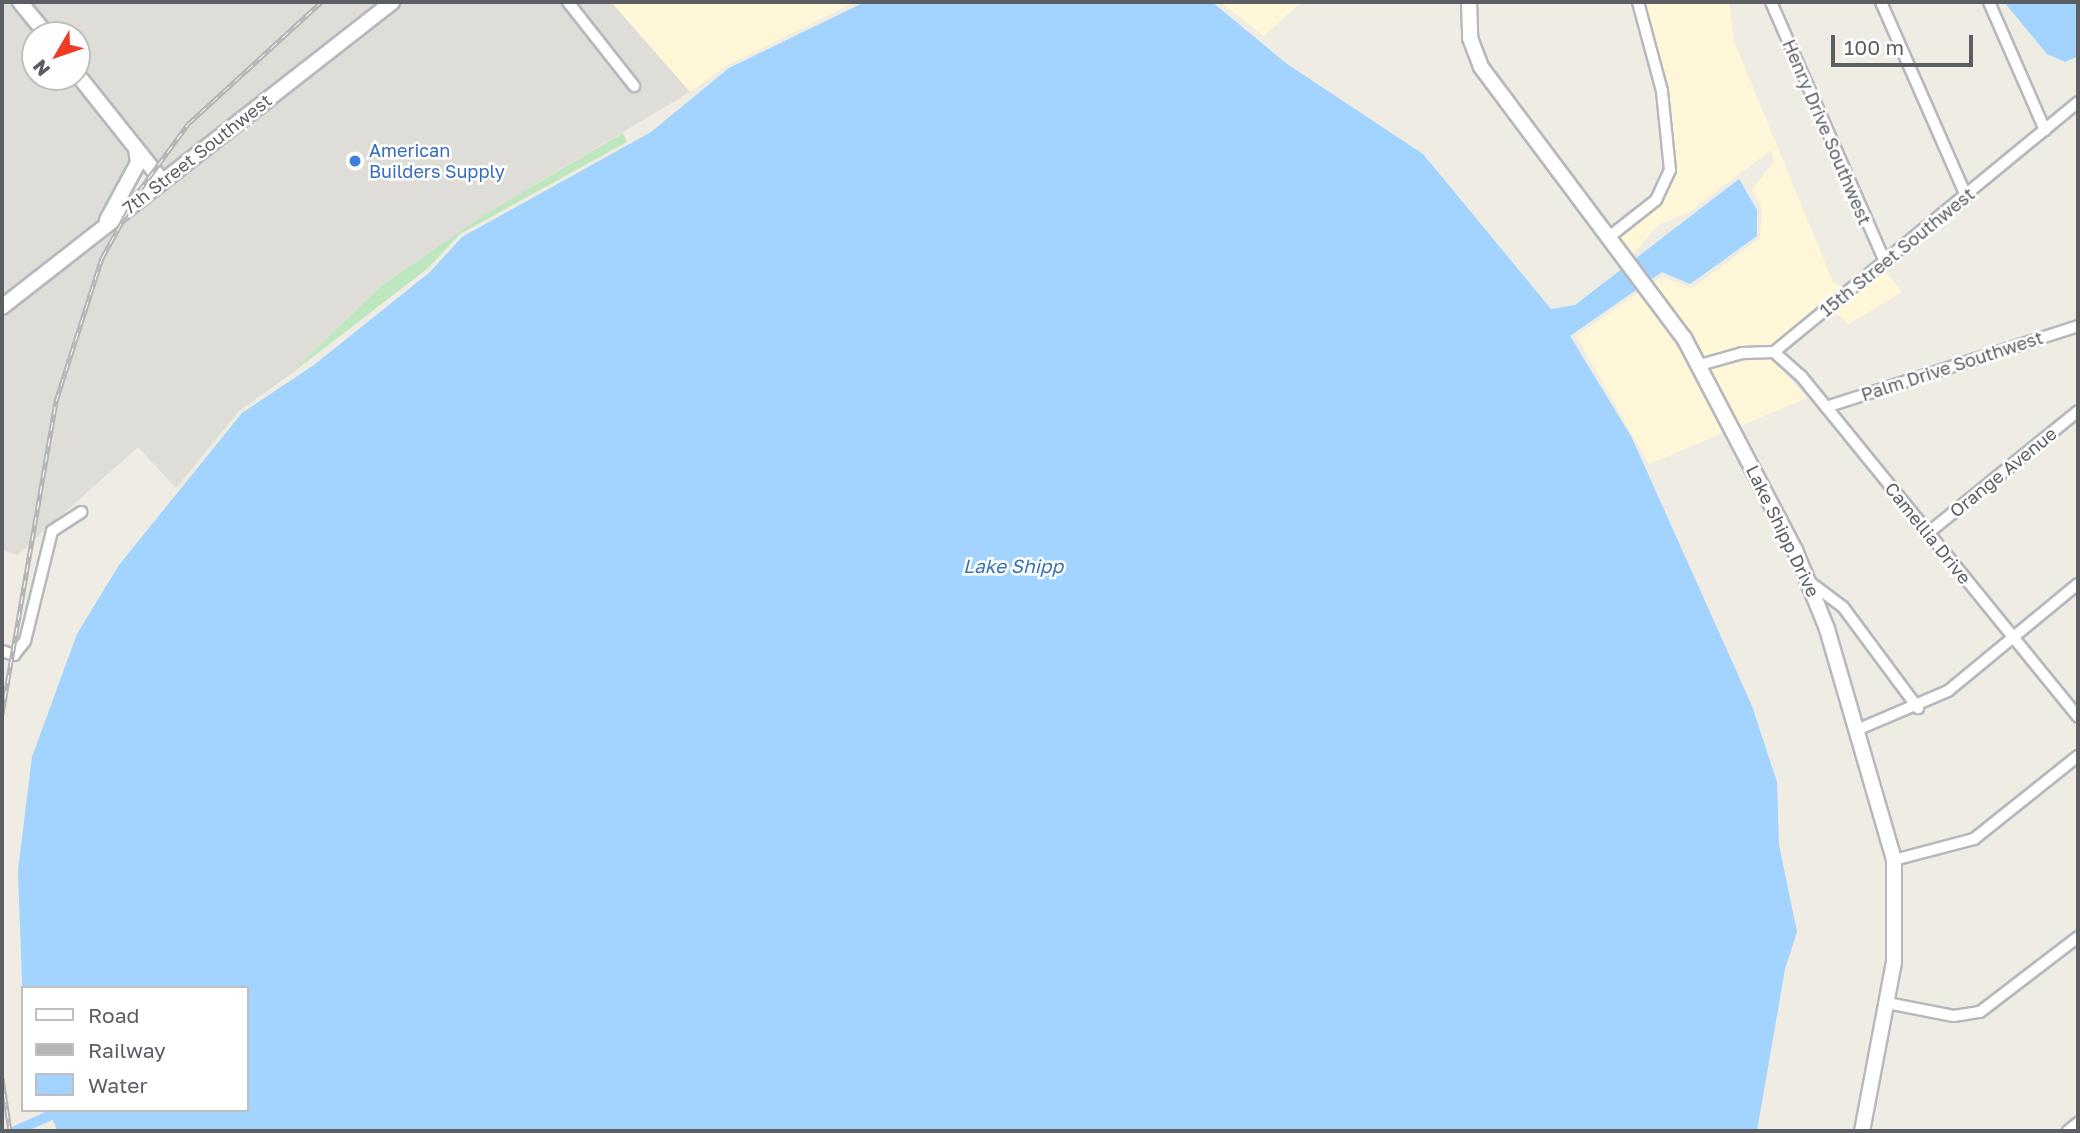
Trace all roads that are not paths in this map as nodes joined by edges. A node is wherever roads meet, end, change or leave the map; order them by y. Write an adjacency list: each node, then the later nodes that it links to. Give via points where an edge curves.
1 (20, 2): 9 (street)
2 (391, 2): 15 (street, 7th Street Southwest)
3 (568, 2): 10 (street)
4 (1469, 2): 18 (street, Lake Shipp Drive, via 1470,38 1481,67)
5 (1638, 2): 18 (street, via 1662,91 1670,170 1656,200)
6 (1771, 2): 19 (street, Henry Drive Southwest)
7 (1881, 2): 16 (street)
8 (1989, 2): 13 (street)
9 (36, 21)
10 (634, 86)
11 (90, 91): 14 (street)
12 (2078, 102): 13 (street, 15th Street Southwest)
13 (2045, 130): 16 (street, 15th Street Southwest)
14 (136, 149): 15 (street); 17 (street, via 138,163)
15 (162, 181): 17 (street, 7th Street Southwest)
16 (1966, 195): 19 (street, 15th Street Southwest)
17 (103, 226): 20 (street, 7th Street Southwest)
18 (1613, 242): 23 (street, Lake Shipp Drive)
19 (1885, 262): 22 (street, 15th Street Southwest)
20 (2, 307)
21 (2078, 327): 24 (street, Palm Drive Southwest)
22 (1774, 352): 23 (street, via 1734,354); 24 (street, Camellia Drive)
23 (1700, 365): 28 (street, Lake Shipp Drive)
24 (1826, 407): 27 (street, Camellia Drive)
25 (2078, 411): 27 (street, Orange Avenue)
26 (81, 512): 31 (street, via 52,531 25,641 14,655)
27 (1928, 533): 30 (street, Camellia Drive)
28 (1811, 583): 32 (street, via 1843,607); 34 (street, Lake Shipp Drive)
29 (2078, 584): 30 (street)
30 (2013, 637): 32 (street); 33 (street, Camellia Drive)
31 (2, 651)
32 (1917, 708): 34 (street)
33 (2078, 717)
34 (1859, 729): 36 (street, Lake Shipp Drive)
35 (2078, 756): 36 (street, via 1974,839)
36 (1894, 860): 38 (street, Lake Shipp Drive, via 1897,919)
37 (2078, 937): 38 (street, via 1980,1012 1954,1016)
38 (1887, 1003): 40 (street, Lake Shipp Drive)
39 (2078, 1123): 41 (street)
40 (1862, 1131)
41 (2068, 1131)

